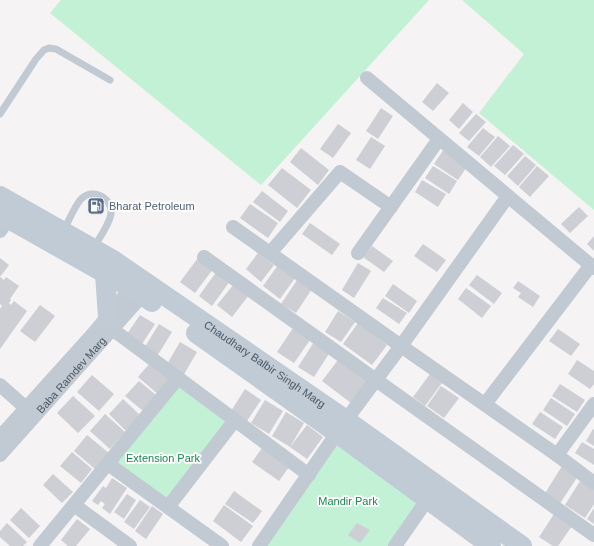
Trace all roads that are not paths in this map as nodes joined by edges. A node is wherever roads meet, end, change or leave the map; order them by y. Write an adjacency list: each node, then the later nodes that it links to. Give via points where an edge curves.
1 (367, 78): 4 (street)
2 (110, 80): 3 (lane, via 49,48 36,59)
3 (0, 114)
4 (440, 139): 6 (street); 7 (street)
5 (0, 196): 10 (street, Chaudhary Balbir Singh Marg)
6 (508, 196): 15 (street); 19 (street)
7 (391, 207): 12 (street, via 340,172); 13 (street)
8 (3, 221): 16 (street, Chaudhary Balbir Singh Marg)
9 (233, 227): 12 (street)
10 (63, 232): 11 (street, Chaudhary Balbir Singh Marg); 11 (lane, via 80,200 93,194 105,198 111,208 111,215)
11 (94, 248): 17 (street, Chaudhary Balbir Singh Marg, via 114,260)
12 (270, 253): 19 (street)
13 (358, 253)
14 (204, 256): 21 (street)
15 (592, 267): 23 (street)
16 (105, 274): 17 (street, Chaudhary Balbir Singh Marg); 18 (street)
17 (141, 286): 18 (street, Baba Ramdev Marg); 27 (street, Chaudhary Balbir Singh Marg)
18 (110, 323): 20 (street); 25 (street, Baba Ramdev Marg); 29 (street, Baba Ramdev Marg)
19 (401, 346): 21 (street); 23 (street)
20 (178, 378): 26 (street); 31 (street)
21 (376, 380): 27 (street); 37 (street)
22 (0, 385): 25 (street)
23 (485, 404): 30 (street)
24 (594, 404): 30 (street)
25 (26, 408): 28 (street, Baba Ramdev Marg)
26 (235, 420): 32 (street); 36 (street)
27 (342, 427): 32 (street); 34 (street, Chaudhary Balbir Singh Marg); 45 (street, Chaudhary Balbir Singh Marg)
28 (0, 437)
29 (0, 455)
30 (557, 455): 33 (street)
31 (108, 464): 35 (street); 36 (street)
32 (309, 475): 43 (street)
33 (594, 483)
34 (427, 500): 39 (street); 44 (street, Chaudhary Balbir Singh Marg)
35 (74, 505): 40 (street); 41 (street)
36 (168, 507): 38 (street)
37 (594, 535)
38 (206, 541): 42 (street)
39 (401, 544)
40 (40, 546)
41 (130, 546)
42 (222, 546)
43 (259, 546)
44 (491, 546)
45 (522, 546)

